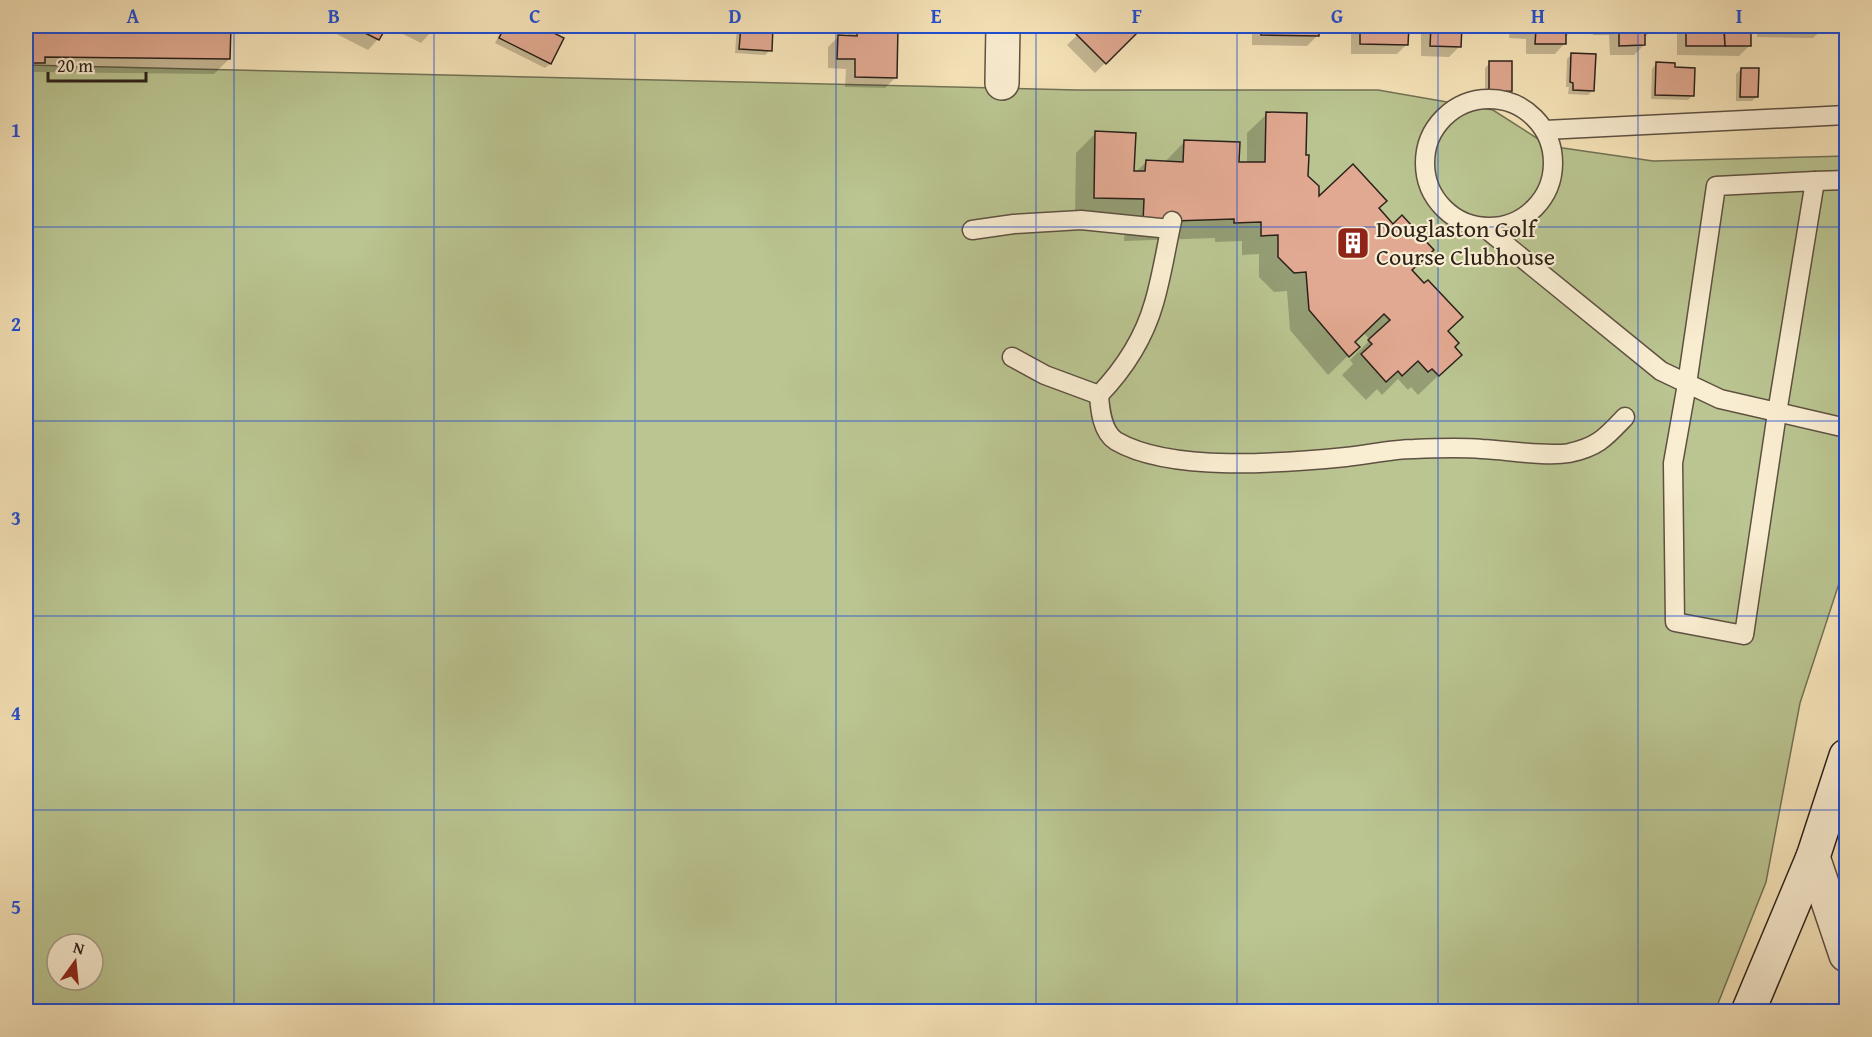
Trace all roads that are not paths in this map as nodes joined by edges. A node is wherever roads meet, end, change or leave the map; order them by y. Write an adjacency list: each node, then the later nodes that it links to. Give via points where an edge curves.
1 (1003, 26): 2 (street)
2 (1002, 83)
3 (1846, 115): 4 (lane)
4 (1545, 130): 7 (lane, via 1554,169 1549,188 1523,218); 7 (lane, via 1530,113 1512,103 1490,99 1468,102 1449,113 1434,129 1426,149 1425,171 1432,192 1445,209 1463,221)
5 (1846, 180): 6 (lane)
6 (1815, 181): 10 (lane, via 1716,186); 12 (lane)
7 (1484, 227): 10 (lane, via 1661,371)
8 (972, 230): 11 (lane, via 1081,220 1171,225 1153,306 1117,376)
9 (1012, 357): 11 (lane, via 1045,375)
10 (1687, 384): 12 (lane, via 1720,399); 12 (lane, via 1673,463 1675,622 1744,635)
11 (1099, 395): 13 (lane, via 1101,418 1114,440 1149,453 1203,463 1272,463 1411,449 1568,453 1601,442)
12 (1777, 413): 14 (lane)
13 (1625, 417)
14 (1846, 428)
15 (1846, 756): 16 (street)
16 (1813, 857): 17 (street); 18 (street)
17 (1846, 955)
18 (1748, 1011)

